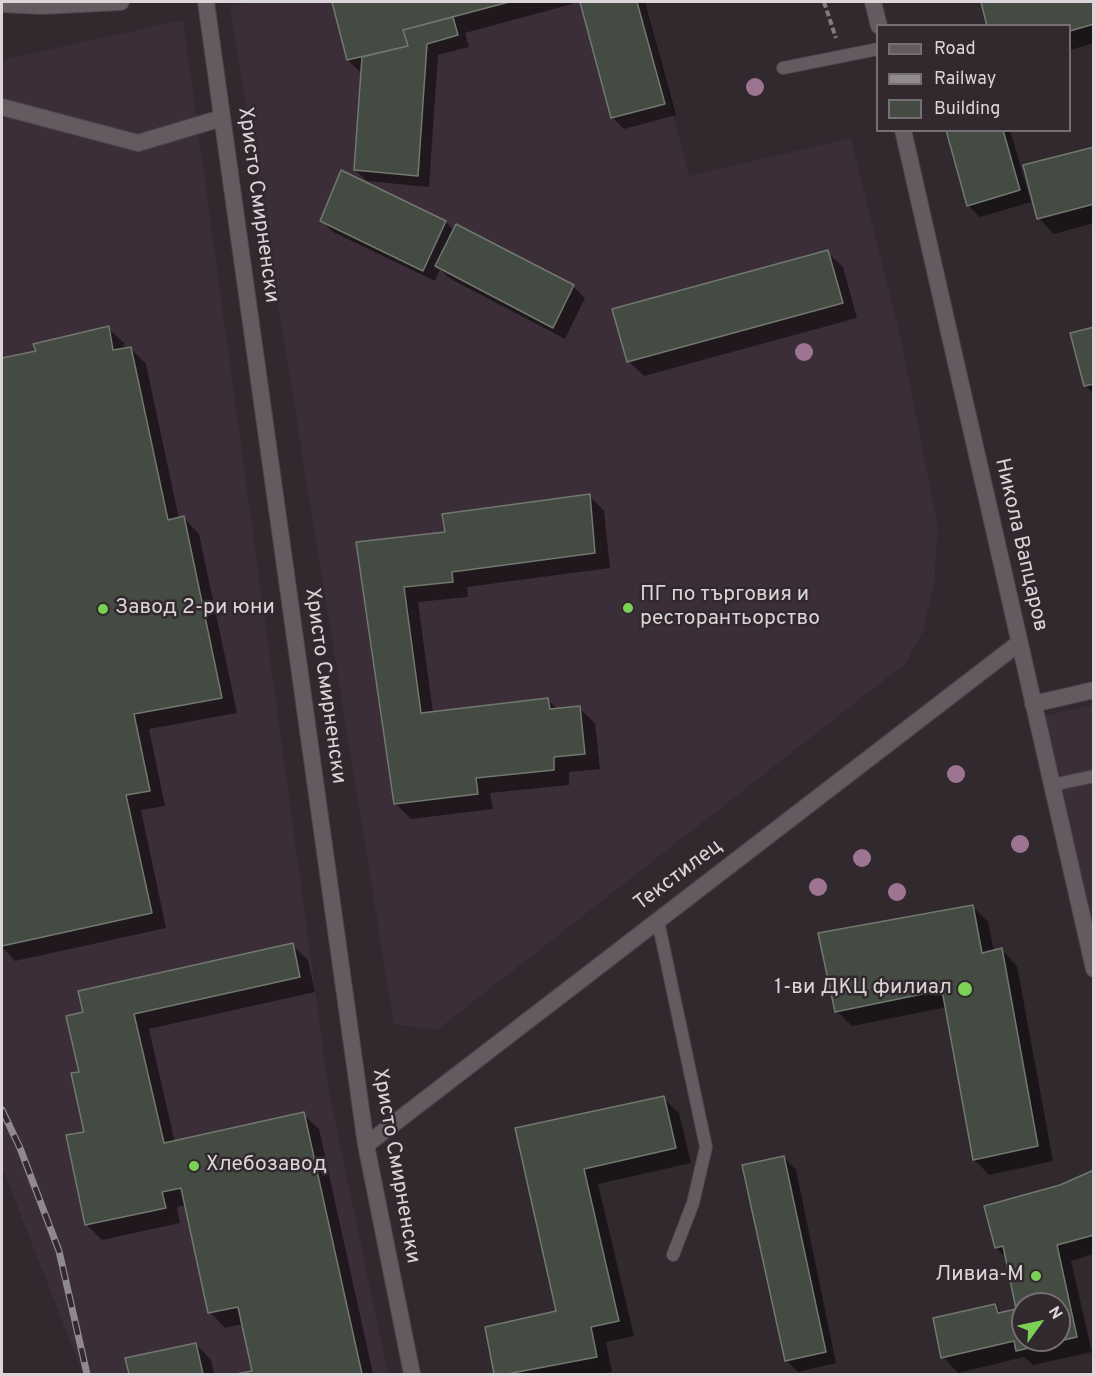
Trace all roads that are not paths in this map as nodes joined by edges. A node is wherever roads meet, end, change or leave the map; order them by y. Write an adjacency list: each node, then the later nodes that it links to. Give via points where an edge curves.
1 (121, 2): 4 (street)
2 (206, 2): 9 (street, Христо Смирненски)
3 (873, 2): 5 (street)
4 (2, 4)
5 (878, 24)
6 (876, 50): 7 (lane)
7 (783, 68)
8 (2, 107): 9 (street, via 138,143)
9 (222, 118): 18 (street, Христо Смирненски)
10 (903, 132): 11 (street, Никола Вапцаров)
11 (1019, 643): 13 (street, Никола Вапцаров); 16 (street, Текстилец)
12 (1094, 690): 13 (street)
13 (1033, 704): 15 (street, Никола Вапцаров)
14 (1094, 776): 15 (lane)
15 (1052, 785): 17 (street, Никола Вапцаров)
16 (658, 921): 18 (street, Текстилец); 19 (lane, via 706,1147 693,1203)
17 (1094, 969)
18 (366, 1145): 20 (street, Христо Смирненски)
19 (673, 1255)
20 (412, 1374)

